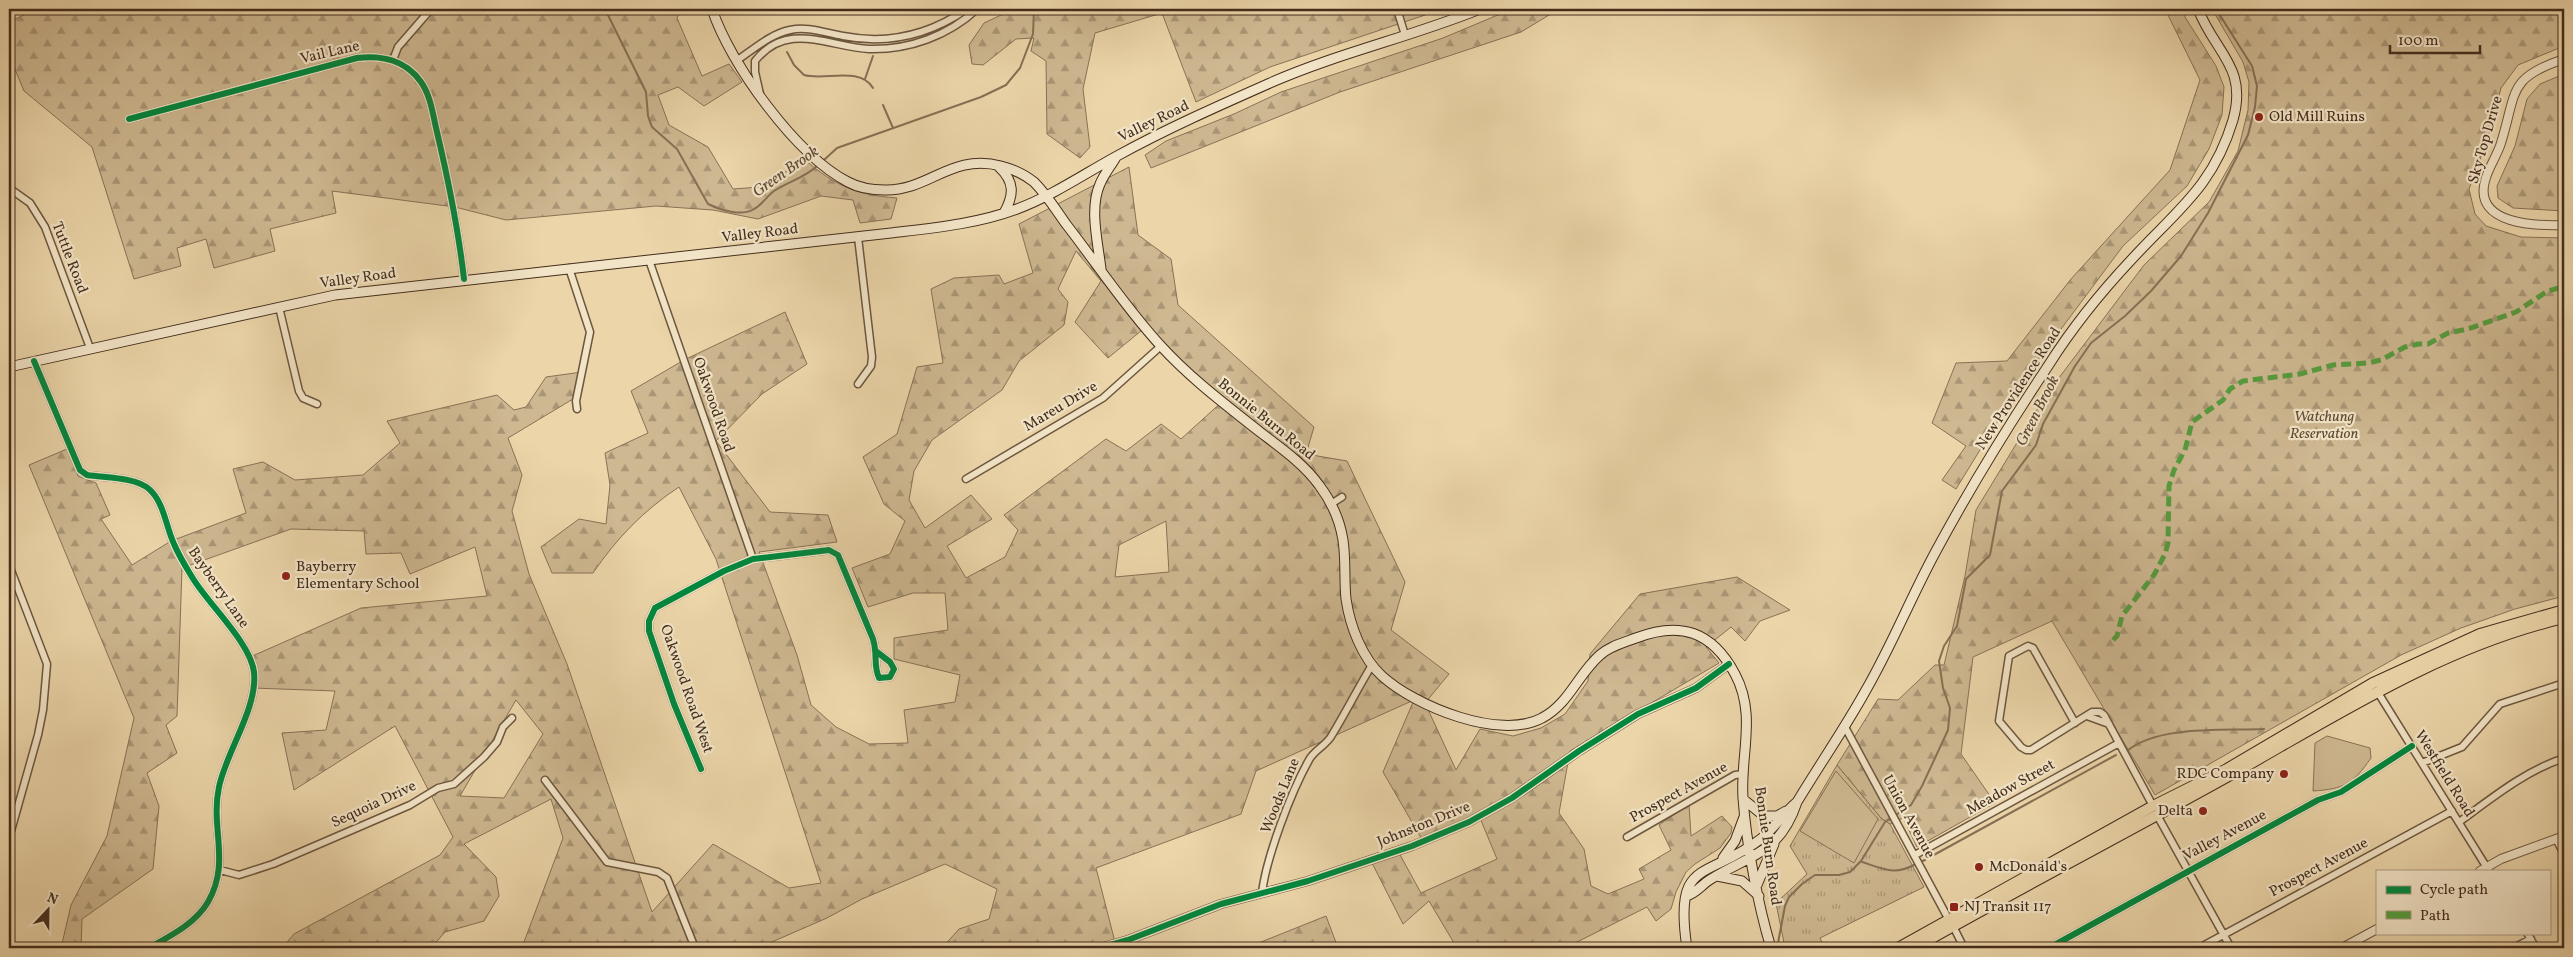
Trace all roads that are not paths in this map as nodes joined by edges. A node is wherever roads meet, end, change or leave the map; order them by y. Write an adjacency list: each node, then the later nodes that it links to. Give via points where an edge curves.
1 (431, 9): 10 (street, via 398,47)
2 (712, 9): 11 (main road, Bonnie Burn Road)
3 (967, 9): 11 (street, via 923,33 888,40 857,39 809,29 788,30)
4 (977, 9): 12 (street, via 942,34 908,45 858,48 809,38 780,42 756,61 755,72)
5 (1397, 9): 8 (street)
6 (1480, 9): 8 (main road, Valley Road)
7 (2198, 9): 47 (main road, New Providence Road, via 2234,72 2237,87 2232,122 2216,163 2196,193 2104,290 2048,365 1935,553)
8 (1405, 35): 14 (main road, Valley Road, via 1318,62)
9 (2564, 59): 19 (street, Sky Top Drive, via 2534,70 2514,92 2501,143 2484,182 2487,205 2496,215 2508,221)
10 (393, 60): 13 (street, Vail Lane, via 357,58); 24 (street, Vail Lane, via 415,74 428,97 453,196)
11 (736, 61): 12 (main road, Bonnie Burn Road)
12 (761, 95): 15 (main road, Bonnie Burn Road, via 788,130 815,157 850,183 885,190 911,186 967,163)
13 (129, 120)
14 (1118, 155): 17 (main road, Valley Road); 23 (main road, via 1100,184 1095,206)
15 (997, 165): 17 (main road, Bonnie Burn Road, via 1027,176); 18 (main road, via 1007,174 1012,188)
16 (9, 188): 27 (street, Tuttle Road, via 30,203 45,227)
17 (1046, 195): 18 (main road, Valley Road); 23 (main road, Bonnie Burn Road)
18 (1004, 213): 20 (main road, Valley Road, via 950,225)
19 (2564, 225)
20 (858, 237): 21 (main road, Valley Road); 30 (street, via 872,357 869,370)
21 (649, 260): 22 (main road, Valley Road); 36 (street, Oakwood Road)
22 (569, 268): 24 (main road, Valley Road); 32 (street, via 590,332)
23 (1101, 269): 26 (main road, Bonnie Burn Road)
24 (464, 279): 25 (main road, Valley Road, via 335,295)
25 (279, 306): 27 (main road, Valley Road); 31 (street, via 299,391 303,398)
26 (1161, 346): 33 (street, Mareu Drive, via 1102,398); 35 (main road, Bonnie Burn Road, via 1208,390 1296,460 1320,486)
27 (90, 348): 28 (main road, Valley Road)
28 (34, 361): 29 (main road, Valley Road); 73 (street, Bayberry Lane, via 80,470 87,475 143,485 154,494 175,546 194,580 239,640 252,666 251,696 218,788)
29 (9, 367)
30 (858, 384)
31 (317, 404)
32 (577, 409)
33 (966, 479)
34 (1342, 497): 35 (street)
35 (1330, 504): 42 (main road, Bonnie Burn Road, via 1343,540 1346,599 1352,627)
36 (753, 559): 40 (street, via 823,550 835,552); 52 (street, Oakwood Road West, via 659,606 649,621 649,631 674,704)
37 (9, 565): 64 (street, via 47,664 38,735)
38 (2564, 610): 57 (highway, via 2480,634 2373,683)
39 (2564, 618): 44 (highway, via 2483,643)
40 (877, 652)
41 (1729, 664): 42 (main road, Bonnie Burn Road, via 1714,646 1692,632 1673,629 1643,635 1602,653 1555,710 1529,724 1515,726 1477,722 1421,701 1391,684); 53 (main road, Bonnie Burn Road, via 1739,681 1747,709); 77 (street, Johnston Drive, via 1696,688 1638,714 1512,798 1469,822 1412,846)
42 (1372, 665): 77 (street, Woods Lane, via 1331,737 1310,758 1291,798 1267,866)
43 (2564, 682): 51 (street, via 2500,704 2462,747)
44 (2377, 691): 49 (street, Westfield Road); 57 (highway)
45 (512, 718): 73 (street, Sequoia Drive, via 490,750 454,784 438,788 410,805 272,864 239,874)
46 (2075, 723): 46 (street, via 2033,648 2028,646 2009,656 1999,721 2021,747 2031,750); 48 (street, via 2100,712)
47 (1844, 727): 56 (main road, New Providence Road); 70 (street, Union Avenue)
48 (2119, 742): 57 (street); 70 (street, Meadow Street)
49 (2412, 746): 51 (street, Westfield Road); 74 (street, Valley Avenue, via 2341,792 2318,800)
50 (2564, 758): 61 (street, via 2544,765)
51 (2422, 763): 59 (street, Westfield Road)
52 (701, 769)
53 (1744, 774): 55 (main road, Bonnie Burn Road); 63 (street, Prospect Avenue, via 1735,775)
54 (545, 780): 86 (street, via 607,862 658,872 667,878)
55 (1743, 799): 58 (main road, via 1764,816 1777,816); 60 (main road, Bonnie Burn Road)
56 (1797, 802): 58 (main road, New Providence Road); 66 (main road, New Providence Road)
57 (2155, 810): 74 (street); 80 (highway)
58 (1786, 811): 67 (main road, New Providence Road)
59 (2452, 811): 61 (street, Westfield Road); 82 (street, Prospect Avenue)
60 (1745, 814): 67 (main road, Bonnie Burn Road); 71 (main road, via 1735,841)
61 (2459, 822): 72 (street, Westfield Road)
62 (2564, 836): 65 (street)
63 (1626, 837)
64 (9, 838)
65 (2556, 839): 68 (street); 72 (street, via 2501,859)
66 (1774, 843): 69 (main road, New Providence Road); 76 (main road)
67 (1750, 846): 69 (main road, Bonnie Burn Road); 71 (main road, New Providence Road)
68 (2564, 854)
69 (1752, 857): 75 (main road, New Providence Road); 76 (main road, Bonnie Burn Road)
70 (1916, 858): 80 (street, Union Avenue)
71 (1722, 860): 78 (main road, New Providence Road, via 1694,878 1687,887)
72 (2486, 869)
73 (220, 870): 85 (street, Bayberry Lane, via 199,914 182,929)
74 (2188, 870): 82 (street); 92 (street, Valley Avenue)
75 (1716, 876): 78 (main road, New Providence Road, via 1695,894); 79 (main road, via 1742,881)
76 (1757, 885): 79 (main road, Bonnie Burn Road)
77 (1262, 893): 87 (street, Johnston Drive, via 1221,904)
78 (1686, 896): 88 (main road, New Providence Road, via 1683,912)
79 (1759, 896): 84 (main road, Bonnie Burn Road)
80 (1951, 923): 89 (highway); 90 (highway); 91 (street, Union Avenue)
81 (2376, 930): 95 (street)
82 (2223, 934): 93 (street, Prospect Avenue); 94 (street)
83 (2529, 936): 96 (street); 97 (street)
84 (1770, 945)
85 (149, 948)
86 (695, 948)
87 (1100, 948)
88 (1688, 948)
89 (1898, 948)
90 (1914, 948)
91 (1964, 948)
92 (2049, 948)
93 (2199, 948)
94 (2231, 948)
95 (2342, 948)
96 (2513, 948)
97 (2536, 948)

